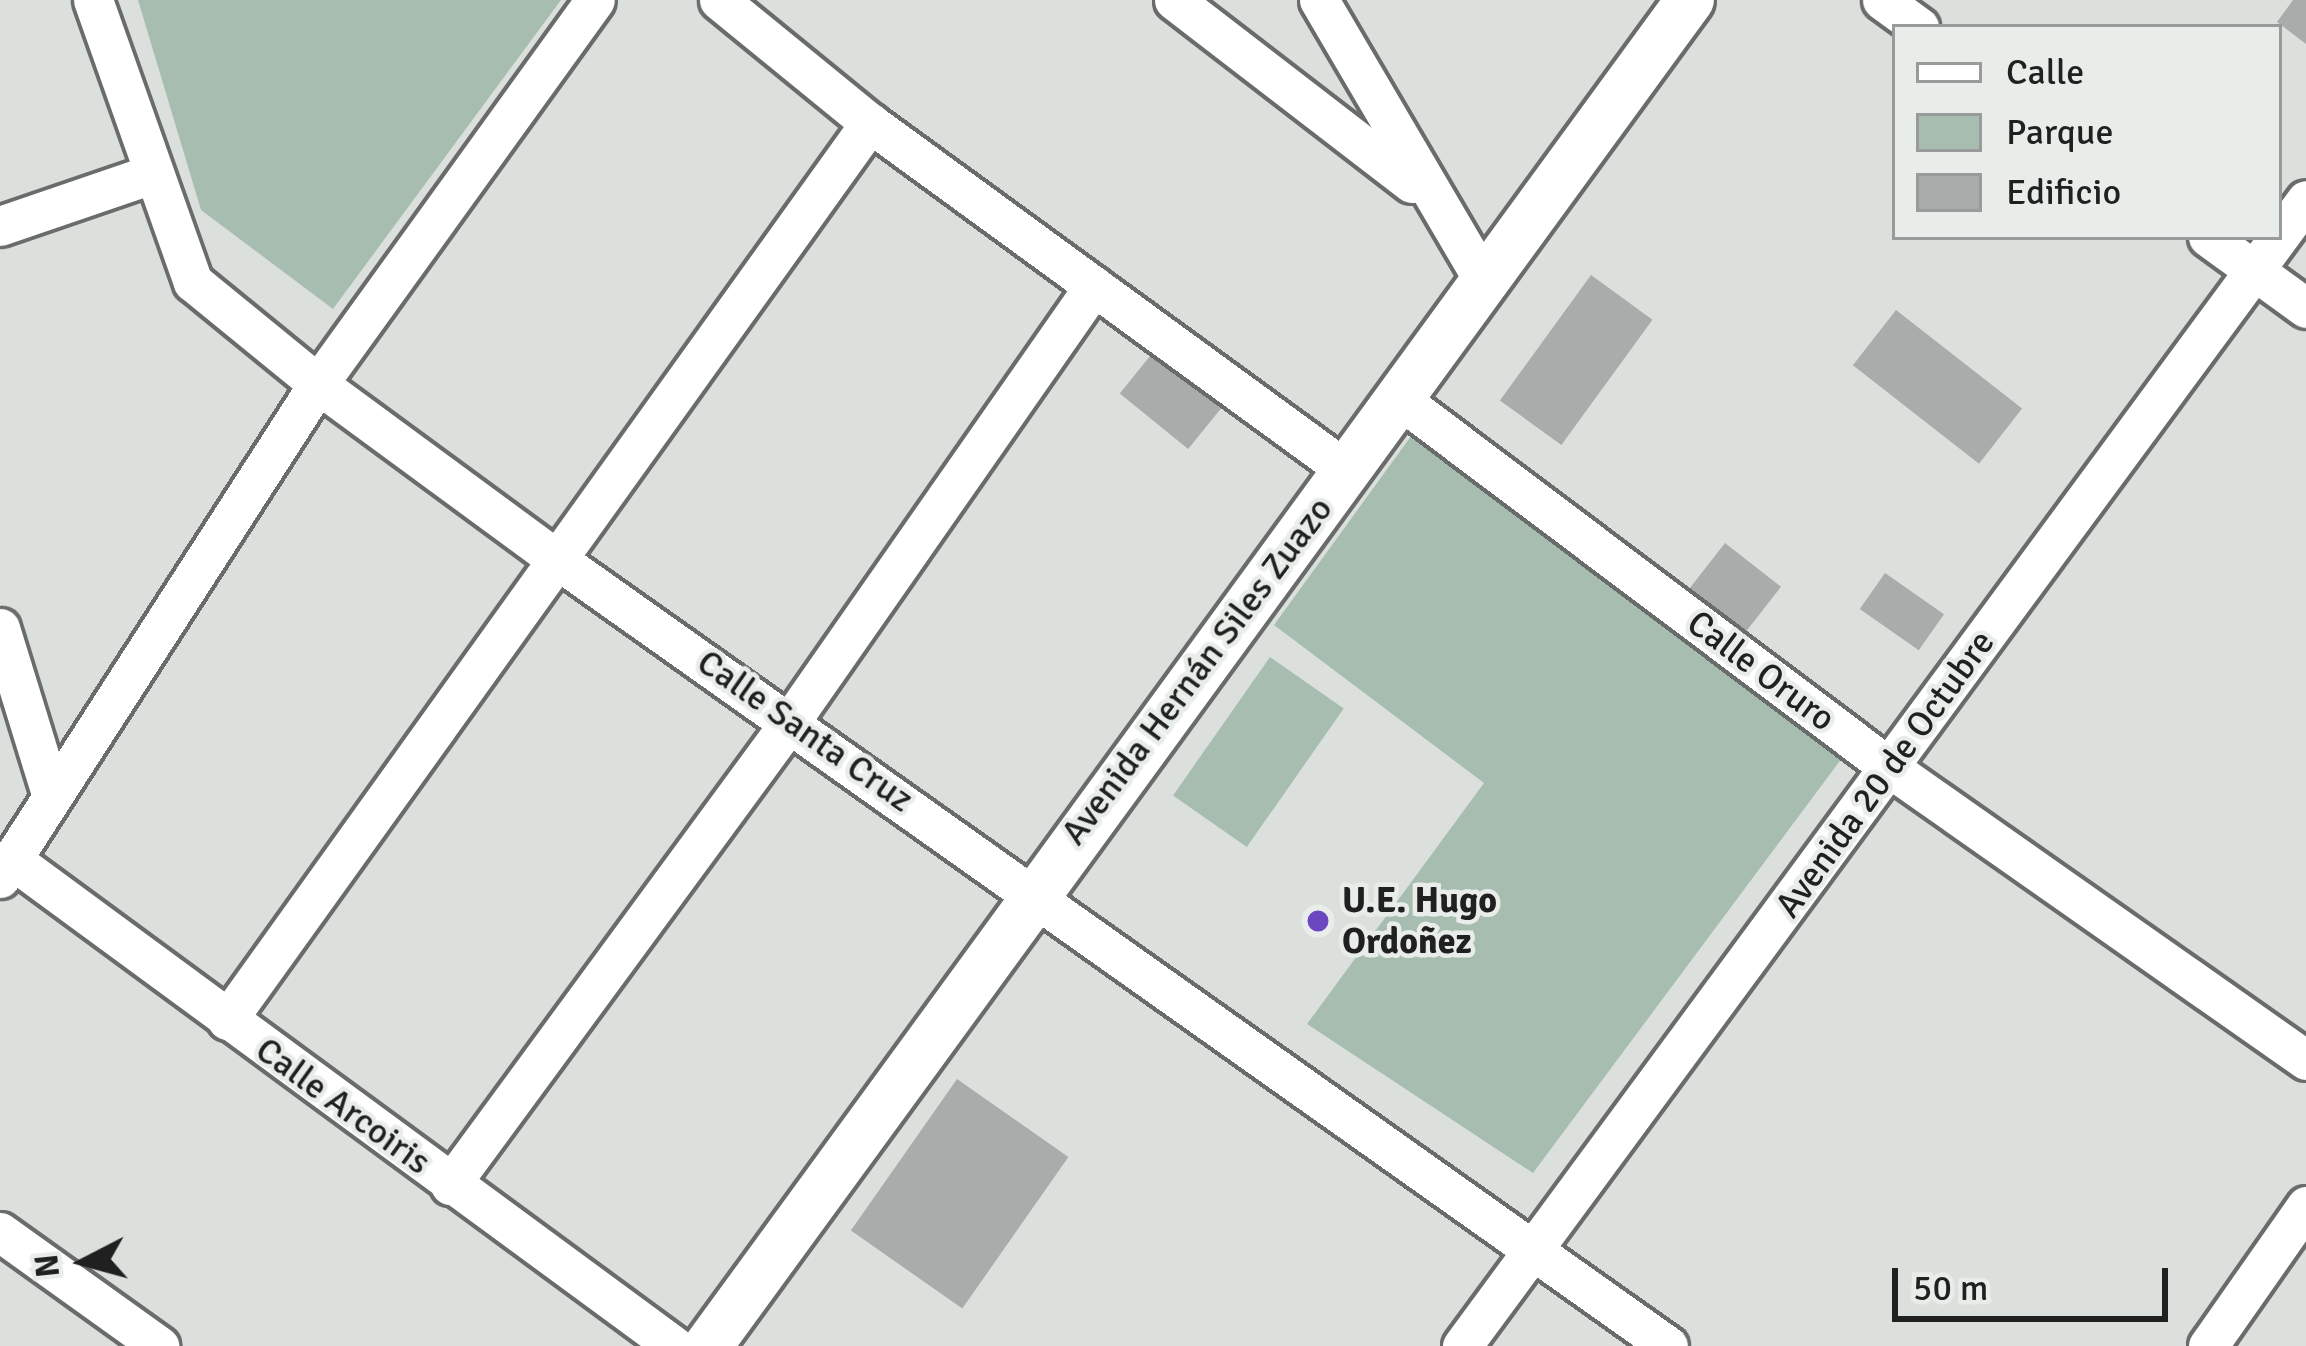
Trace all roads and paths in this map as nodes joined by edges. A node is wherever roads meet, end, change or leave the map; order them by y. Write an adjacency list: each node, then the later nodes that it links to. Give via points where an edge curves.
1 (595, 0): 21 (street)
2 (719, 0): 9 (street)
3 (1174, 0): 11 (street)
4 (1319, 0): 11 (street)
5 (1690, 0): 18 (street, Avenida Hernán Siles Zuazo)
6 (1882, 0): 8 (street)
7 (97, 1): 10 (street, Calle Santa Cruz)
8 (1915, 24)
9 (870, 123): 19 (street); 24 (street)
10 (152, 174): 13 (street); 21 (street, Calle Santa Cruz, via 193,282)
11 (1426, 194): 18 (street)
12 (2306, 200): 14 (street, Avenida 20 de Octubre)
13 (0, 226)
14 (2282, 233)
15 (2212, 240): 17 (street)
16 (2277, 240): 17 (street, Avenida 20 de Octubre)
17 (2255, 271): 20 (street); 28 (street, Avenida 20 de Octubre)
18 (1484, 281): 22 (street, Avenida Hernán Siles Zuazo)
19 (1094, 286): 23 (street); 27 (street)
20 (2306, 308)
21 (318, 385): 24 (street, Calle Santa Cruz); 29 (street)
22 (1399, 398): 23 (street, Avenida Hernán Siles Zuazo); 28 (street, Calle Oruro)
23 (1346, 470): 31 (street, Avenida Hernán Siles Zuazo)
24 (558, 560): 27 (street, Calle Santa Cruz); 32 (street)
25 (0, 628): 26 (street)
26 (10, 694): 29 (street)
27 (791, 719): 31 (street, Calle Santa Cruz); 34 (street)
28 (1890, 768): 33 (street, Calle Oruro); 37 (street, Avenida 20 de Octubre)
29 (50, 791): 30 (street)
30 (7, 869): 32 (street, Calle Arcoiris)
31 (1032, 893): 37 (street, Calle Santa Cruz); 40 (street, Avenida Hernán Siles Zuazo)
32 (226, 1020): 34 (street, Calle Arcoiris)
33 (2306, 1060)
34 (450, 1185): 39 (street, Calle Arcoiris)
35 (2306, 1206): 43 (street)
36 (0, 1232): 38 (street)
37 (1535, 1246): 41 (street, Avenida 20 de Octubre); 42 (street, Calle Santa Cruz)
38 (159, 1346)
39 (674, 1346)
40 (708, 1346)
41 (1462, 1346)
42 (1668, 1346)
43 (2208, 1346)

